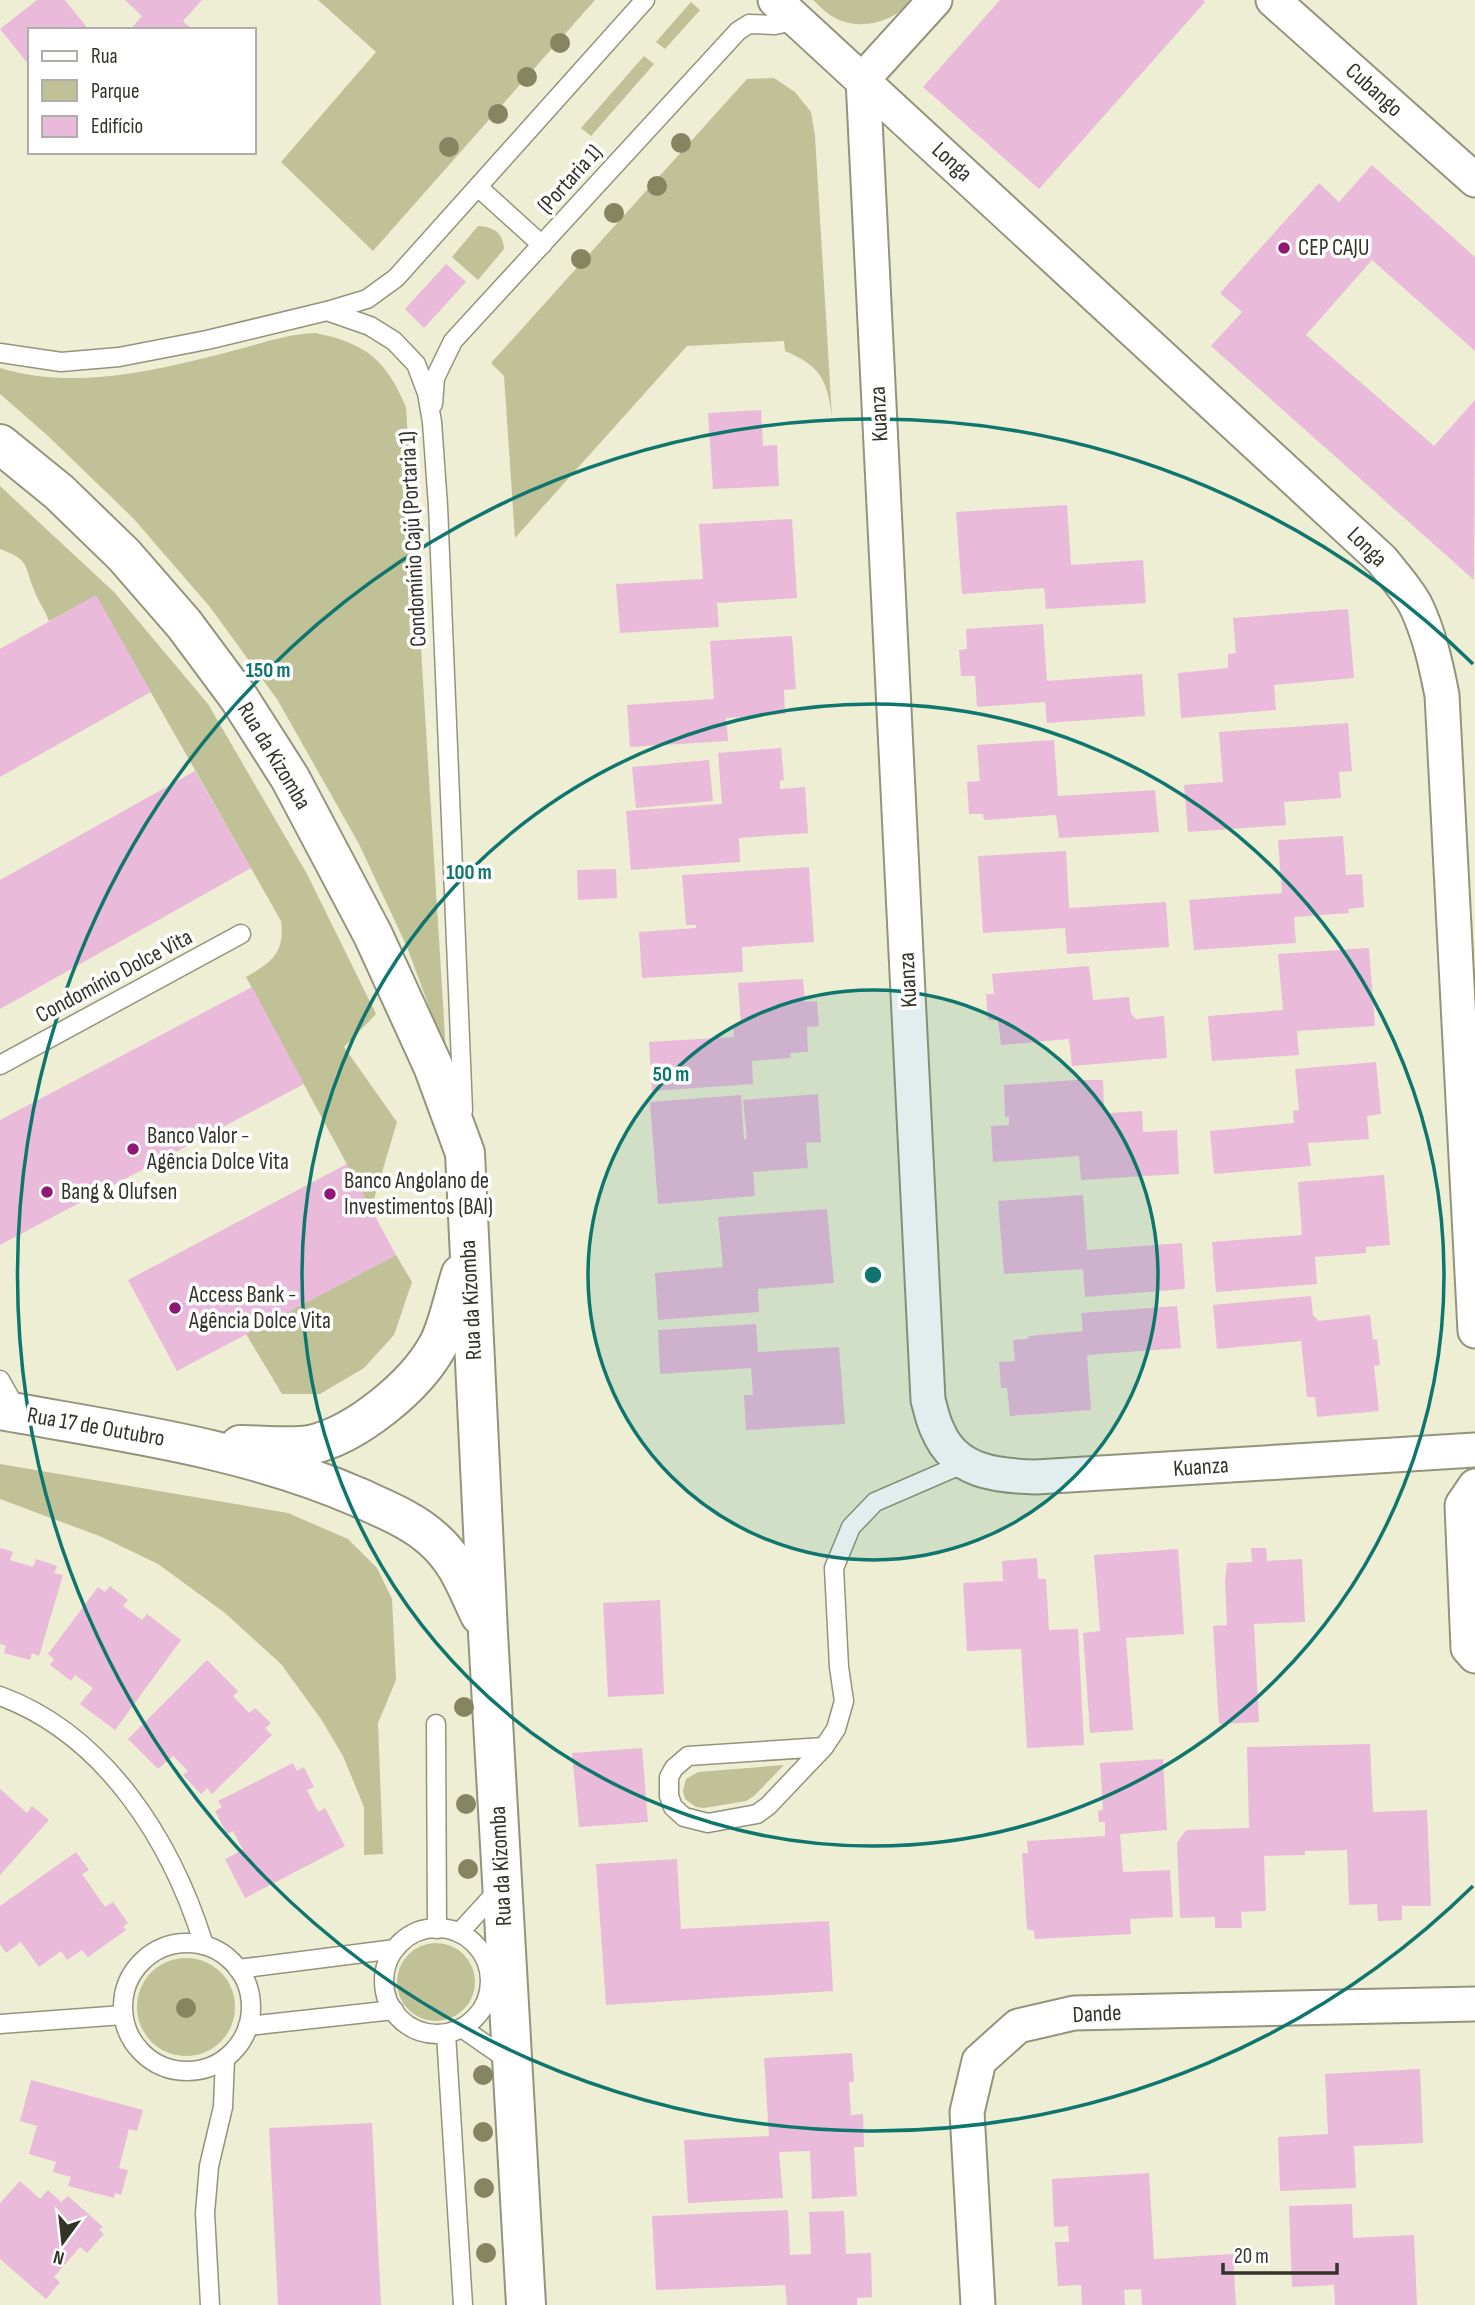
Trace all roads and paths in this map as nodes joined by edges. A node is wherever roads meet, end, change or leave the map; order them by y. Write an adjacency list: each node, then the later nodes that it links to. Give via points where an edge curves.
1 (645, 0): 7 (lane)
2 (935, 0): 5 (street)
3 (1273, 0): 6 (street, Cubango)
4 (786, 10): 5 (street, Longa); 8 (lane, (Portaria 1), via 775,25 749,24 738,31)
5 (863, 79): 17 (street, Longa, via 1382,559 1415,604 1441,695); 22 (street, Kuanza, via 928,1400 938,1432 949,1450)
6 (1475, 180)
7 (478, 187): 8 (lane); 9 (lane, via 396,278 367,299)
8 (542, 245): 11 (lane, (Portaria 1), via 453,341 435,378)
9 (327, 311): 10 (lane, via 119,357 61,362); 11 (lane, Condomínio Cajú (Portaria 1), via 370,326 394,341 416,364)
10 (0, 353)
11 (432, 422): 15 (lane, Condomínio Cajú (Portaria 1))
12 (0, 444): 15 (main road, Rua da Kizomba, via 59,492 124,555 184,624 239,698 290,778 373,935 433,1066)
13 (241, 934): 14 (lane, Condomínio Dolce Vita)
14 (0, 1065)
15 (465, 1153): 16 (main road, Rua da Kizomba)
16 (468, 1252): 20 (main road, via 439,1344 409,1386 376,1411 341,1434 309,1445); 24 (main road, Rua da Kizomba)
17 (1475, 1331)
18 (0, 1380): 19 (lane)
19 (9, 1411): 20 (main road, Rua 17 de Outubro)
20 (193, 1444): 24 (main road, via 324,1482 401,1516 455,1561)
21 (1475, 1450): 22 (street, Kuanza, via 1036,1478 983,1473)
22 (965, 1463): 28 (lane, via 875,1502 851,1527 834,1568 844,1702 836,1729)
23 (1475, 1486): 25 (street, via 1462,1505 1468,1648)
24 (488, 1633): 29 (main road, Rua da Kizomba)
25 (1475, 1656)
26 (0, 1696): 32 (lane, via 74,1736 131,1795 166,1851 194,1910)
27 (436, 1724): 30 (lane)
28 (824, 1747): 28 (lane, via 757,1814 708,1823 684,1817 669,1796 669,1777 688,1756)
29 (502, 1885): 31 (lane); 42 (main road, Rua da Kizomba)
30 (437, 1929): 31 (lane); 33 (lane, via 408,1937)
31 (459, 1933): 40 (lane, via 484,1955 490,1988 475,2018)
32 (204, 1945): 34 (lane); 37 (lane, via 173,1944 145,1959 127,1984)
33 (395, 1949): 34 (lane); 36 (lane, via 386,1965 384,1983)
34 (238, 1969): 39 (lane, via 250,1993)
35 (1475, 2004): 46 (street, Dande, via 1074,2013 1018,2026 979,2061 967,2112)
36 (394, 2010): 39 (lane); 40 (lane, via 412,2028 430,2034)
37 (123, 2015): 38 (lane); 41 (lane, via 135,2045 160,2065 193,2071)
38 (0, 2024)
39 (248, 2026): 41 (lane)
40 (454, 2031): 42 (lane); 44 (lane)
41 (225, 2059): 43 (lane, via 223,2106 209,2166 205,2213)
42 (513, 2063): 45 (main road, Rua da Kizomba)
43 (210, 2305)
44 (463, 2305)
45 (526, 2305)
46 (978, 2305)

